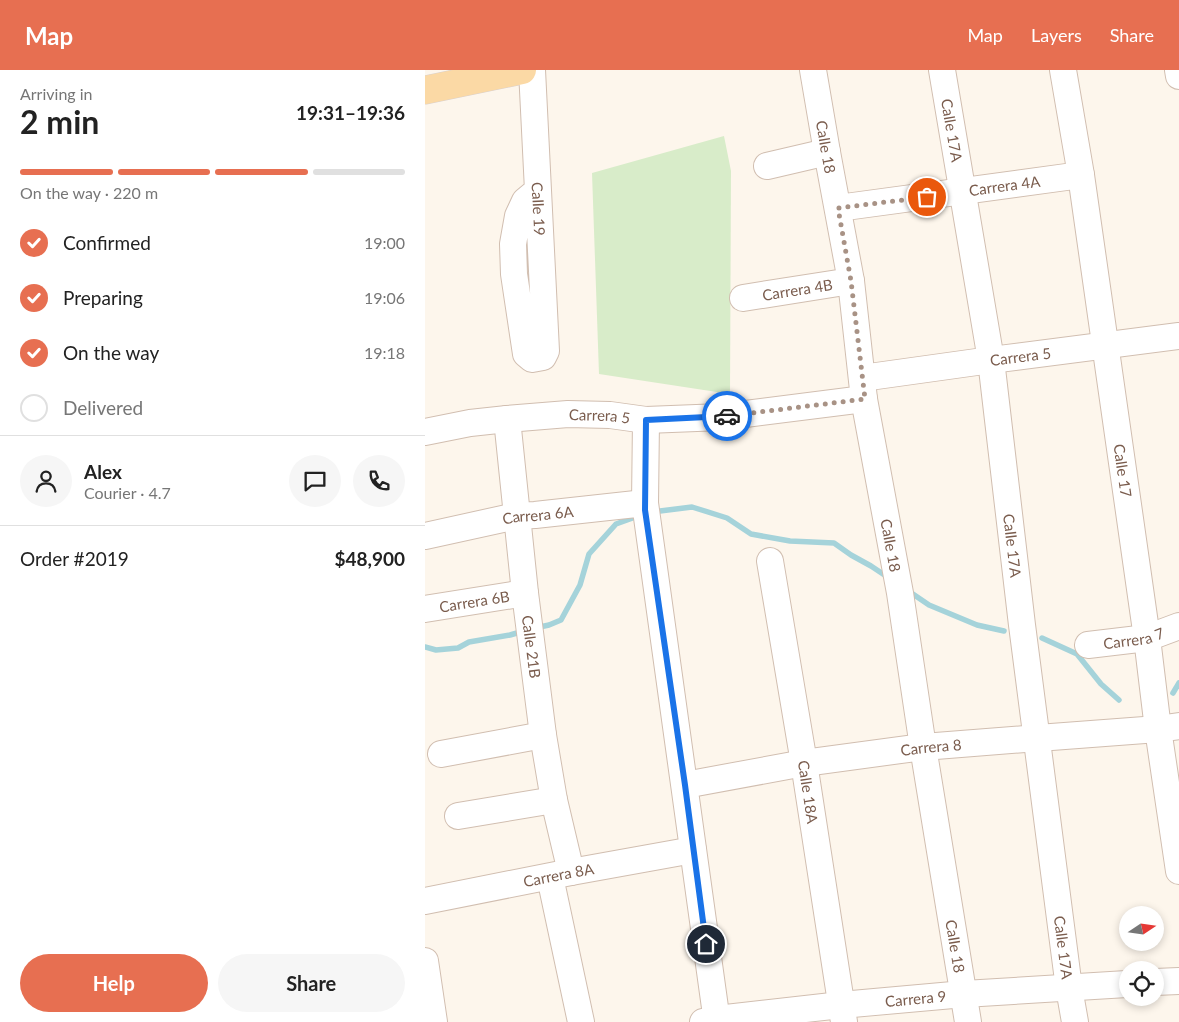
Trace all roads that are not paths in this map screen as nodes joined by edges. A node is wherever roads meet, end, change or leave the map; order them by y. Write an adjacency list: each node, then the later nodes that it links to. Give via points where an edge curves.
1 (522, 70): 8 (main road)
2 (532, 70): 18 (street, Calle 19, via 537,191)
3 (813, 70): 9 (street, Calle 18)
4 (942, 70): 12 (street, Calle 17A)
5 (1063, 70): 11 (street, Calle 17)
6 (1178, 70): 7 (street)
7 (1179, 76)
8 (425, 90)
9 (827, 152): 10 (street); 13 (street, Calle 18)
10 (767, 166)
11 (1081, 175): 12 (street, Carrera 4A); 17 (street, Calle 17)
12 (963, 192): 13 (street, Carrera 4A); 19 (street, Calle 17A)
13 (838, 208): 14 (street, Calle 18)
14 (851, 281): 15 (street, Carrera 4B); 20 (street, Calle 18)
15 (743, 298)
16 (1179, 336): 17 (street, Carrera 5)
17 (1105, 346): 19 (street, Carrera 5); 31 (street, Calle 17)
18 (537, 352)
19 (991, 360): 20 (street, Carrera 5); 35 (street, Calle 17A)
20 (863, 389): 22 (street, Carrera 5, via 722,417); 36 (street, Calle 18)
21 (507, 419): 22 (street, Carrera 5, via 568,414); 23 (street, Carrera 5); 25 (street, Calle 21B)
22 (646, 420): 24 (street)
23 (425, 432)
24 (646, 512): 25 (street, Carrera 6A); 39 (street)
25 (517, 516): 26 (street, Carrera 6A); 28 (street, Calle 21B)
26 (425, 536)
27 (770, 561): 38 (street, Calle 18A)
28 (525, 593): 29 (street, Carrera 6B); 34 (street, Calle 21B)
29 (425, 609)
30 (1179, 626): 31 (street, Carrera 7)
31 (1147, 638): 32 (street, Carrera 7); 33 (street, Calle 17)
32 (1088, 645)
33 (1169, 728): 35 (street, Carrera 8); 43 (street, Calle 17)
34 (543, 735): 37 (street); 40 (street, Calle 21B)
35 (1037, 738): 36 (street, Carrera 8); 50 (street, Calle 17A)
36 (923, 747): 38 (street, Carrera 8); 51 (street, Calle 18)
37 (441, 754)
38 (804, 763): 39 (street, Carrera 8); 52 (street, Calle 18A)
39 (685, 785): 42 (street)
40 (554, 800): 41 (street); 44 (street, Calle 21B)
41 (458, 816)
42 (693, 850): 44 (street, Carrera 8A); 53 (street)
43 (1179, 871)
44 (560, 875): 45 (street, Carrera 8A); 55 (street, Calle 21B)
45 (425, 901)
46 (425, 961): 54 (street)
47 (1179, 981): 48 (street)
48 (1164, 982)
49 (1119, 985): 50 (street, Carrera 9)
50 (1069, 988): 51 (street, Carrera 9); 57 (street, Calle 17A)
51 (964, 994): 52 (street, Carrera 9); 56 (street, Calle 18)
52 (843, 1014): 53 (street, Carrera 9)
53 (713, 1021)
54 (434, 1022)
55 (581, 1022)
56 (968, 1022)
57 (1075, 1022)

